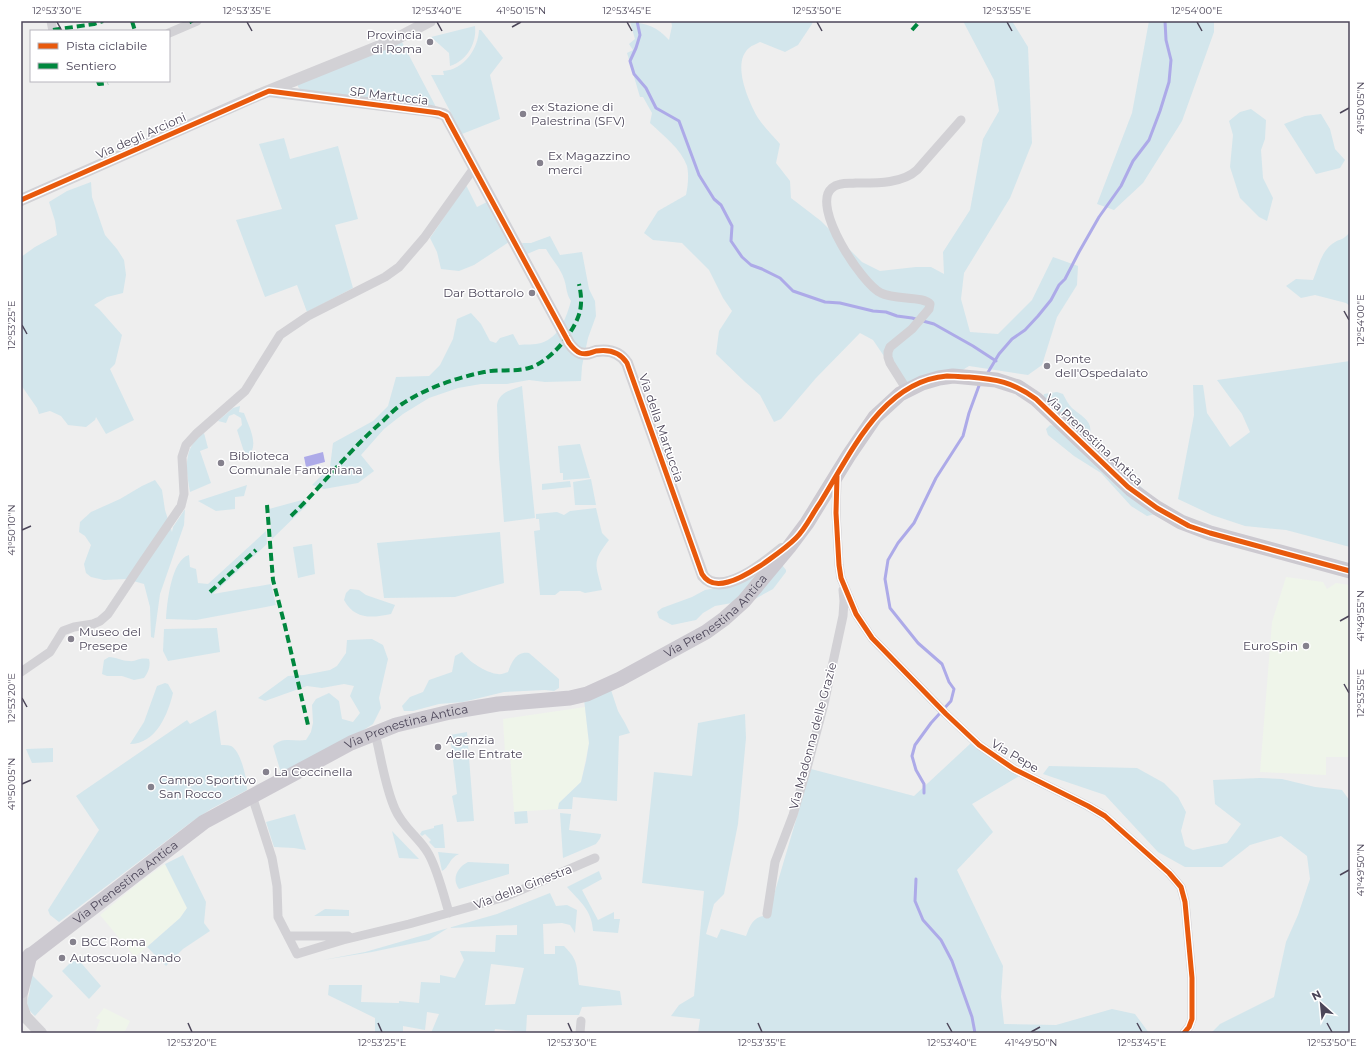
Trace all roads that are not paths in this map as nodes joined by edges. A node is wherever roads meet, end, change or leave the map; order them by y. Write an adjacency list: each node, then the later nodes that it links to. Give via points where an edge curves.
1 (197, 21): 5 (street)
2 (422, 21): 4 (street)
3 (430, 21): 4 (street, Via degli Arcioni)
4 (413, 31): 6 (street, Via degli Arcioni)
5 (170, 33)
6 (269, 91): 8 (street, SP Martuccia, via 442,114 448,120); 9 (street, Via degli Arcioni)
7 (961, 120): 11 (street, via 910,175 878,183 840,184 832,188 828,196 830,218 838,240 868,283 876,291 887,296 920,299 930,304 924,315 890,347 887,354)
8 (474, 168): 10 (street, SP Martuccia); 16 (street, via 424,238 399,267 385,277 308,316 280,335 245,391 186,445 182,457 184,494 181,506 108,614 93,624 63,631 50,652)
9 (21, 200)
10 (510, 234): 13 (street, Via della Martuccia, via 571,345 584,354 605,350 615,352 629,366 702,574 707,580 719,584 742,577)
11 (907, 390): 12 (main road, Via Prenestina Antica, via 872,420); 14 (main road, Via Prenestina Antica, via 948,376 991,379 1011,384 1036,399 1132,490 1177,520 1210,533)
12 (838, 473): 13 (main road, Via Prenestina Antica); 15 (street, Via Pepe, via 836,513)
13 (797, 538): 17 (main road, Via Prenestina Antica, via 748,596 721,622 599,690 570,698 450,712)
14 (1350, 571)
15 (841, 578): 21 (street, Via Madonna delle Grazie, via 843,613 824,704 797,801 775,862); 30 (street, Via Pepe, via 856,614 868,632 939,707 980,745 1005,764 1105,816 1177,881 1185,898 1191,962 1192,1019)
16 (21, 672)
17 (375, 732): 18 (main road, Via Prenestina Antica); 20 (street, via 395,809 428,852)
18 (252, 796): 22 (street, Via della Ginestra, via 272,858 277,886 278,917); 24 (main road, Via Prenestina Antica, via 204,822)
19 (595, 858): 20 (street, Via della Ginestra, via 509,895)
20 (449, 913): 23 (street, Via della Ginestra)
21 (767, 914)
22 (288, 936): 23 (street, Via della Ginestra); 23 (street, Via della Ginestra, via 297,954)
23 (359, 936)
24 (26, 959): 25 (main road, Via Prenestina Antica)
25 (22, 986): 26 (street)
26 (23, 1015): 28 (street)
27 (581, 1021): 29 (street)
28 (41, 1033)
29 (580, 1033)
30 (1184, 1033)

